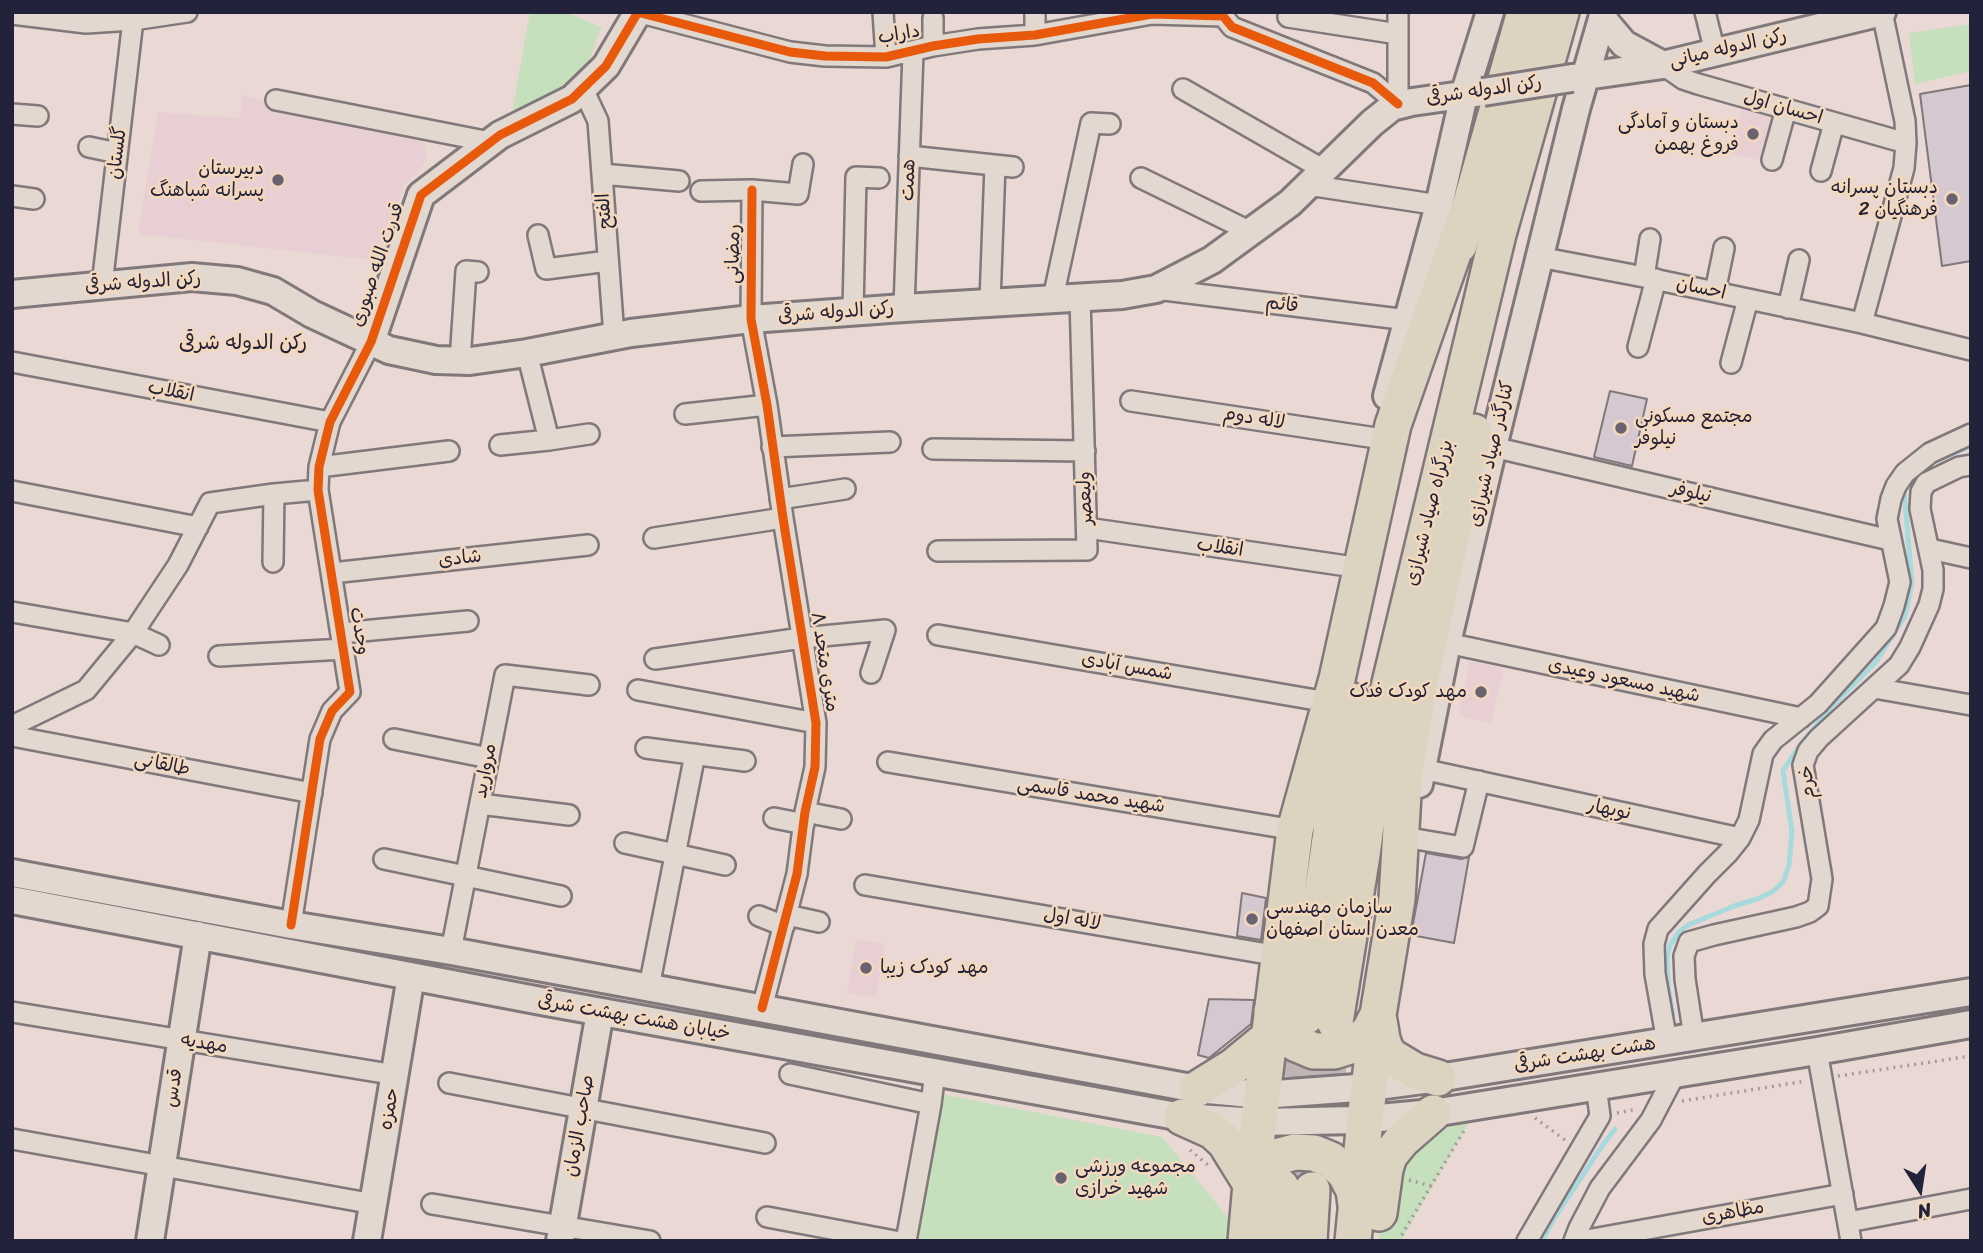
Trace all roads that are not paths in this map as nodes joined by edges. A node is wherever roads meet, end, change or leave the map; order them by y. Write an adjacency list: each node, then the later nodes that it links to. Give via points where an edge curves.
1 (187, 12): 17 (street)
2 (637, 12): 23 (street, داراب, via 790,52); 26 (main road, قدرت الله صبوری, via 606,66)
3 (883, 12): 23 (street)
4 (1035, 12): 19 (street)
5 (1398, 12): 18 (street)
6 (1490, 12): 28 (main road)
7 (1525, 12): 53 (highway, بزرگراه صیاد شیرازی)
8 (1561, 12): 55 (highway, بزرگراه صیاد شیرازی)
9 (1705, 12): 22 (street)
10 (1882, 12): 22 (main road, رکن الدوله میانی); 37 (street)
11 (12, 14): 17 (street, via 86,23)
12 (1224, 14): 14 (street, داراب); 30 (street, داراب, via 1232,27 1373,83)
13 (1603, 15): 24 (main road, via 1624,44); 25 (main road, کنارگذر صیاد شیرازی)
14 (1108, 17): 19 (street, داراب)
15 (1288, 17): 18 (street)
16 (933, 18): 20 (street)
17 (133, 20): 39 (street, گلستان)
18 (1398, 34): 30 (street)
19 (1035, 35): 20 (street, داراب)
20 (933, 46): 21 (street, داراب)
21 (914, 51): 23 (street, داراب); 40 (street, همت)
22 (1715, 52): 24 (main road, رکن الدوله میانی)
23 (886, 57)
24 (1663, 65): 25 (main road, رکن الدوله میانی); 31 (street, احسان اول, via 1683,79)
25 (1578, 78): 28 (main road, رکن الدوله شرقی, bridge); 59 (main road, کنارگذر صیاد شیرازی)
26 (583, 89): 36 (main road, قدرت الله صبوری); 44 (street, الفتح, via 598,121)
27 (1183, 89): 45 (street)
28 (1473, 93): 30 (main road, رکن الدوله شرقی); 53 (main road)
29 (276, 100): 36 (street)
30 (1398, 104): 45 (main road, رکن الدوله شرقی)
31 (1786, 109): 34 (street, احسان اول); 41 (street)
32 (12, 114): 33 (street)
33 (38, 116)
34 (1834, 123): 37 (street, احسان اول); 43 (street)
35 (1110, 124): 69 (street, via 1091,123)
36 (490, 142): 79 (main road, قدرت الله صبوری, via 421,195)
37 (1906, 143): 77 (street, via 1904,168)
38 (89, 147): 39 (street)
39 (117, 153): 64 (street, گلستان)
40 (909, 156): 71 (street, via 1004,166); 73 (street, همت)
41 (1772, 160)
42 (803, 164): 49 (street, via 798,194)
43 (1821, 171)
44 (602, 174): 48 (street); 61 (street, الفتح)
45 (1316, 177): 53 (street); 54 (main road, رکن الدوله شرقی)
46 (879, 178): 74 (street, via 856,177)
47 (1141, 178): 54 (street)
48 (679, 181)
49 (752, 190): 50 (street); 75 (street, رمضانی)
50 (701, 191)
51 (12, 196): 52 (street)
52 (34, 199)
53 (1451, 213): 76 (main road); 153 (highway, via 1394,425 1337,679); 182 (highway, بزرگراه صیاد شیرازی, via 1346,726)
54 (1251, 232): 65 (main road, رکن الدوله شرقی, via 1212,260)
55 (1498, 234): 164 (highway, via 1478,415 1418,690 1404,776); 182 (highway, بزرگراه صیاد شیرازی, via 1379,729 1362,855)
56 (538, 235): 61 (street, via 546,269)
57 (1650, 239): 63 (street)
58 (1724, 248): 66 (street)
59 (1539, 257): 63 (street, احسان); 97 (main road, کنارگذر صیاد شیرازی)
60 (1799, 260): 72 (street)
61 (608, 261): 78 (street, الفتح)
62 (478, 272): 83 (street, via 466,271)
63 (1650, 278): 66 (street, احسان); 80 (street)
64 (102, 285): 67 (main road, رکن الدوله شرقی); 79 (main road, رکن الدوله شرقی, via 192,277 237,281 272,291)
65 (1156, 289): 68 (main road, رکن الدوله شرقی); 76 (street, قائم)
66 (1715, 292): 70 (street, احسان)
67 (12, 294)
68 (1080, 296): 69 (main road, رکن الدوله شرقی); 100 (street, ولیعصر)
69 (1053, 298): 71 (main road, رکن الدوله شرقی)
70 (1748, 299): 72 (street, احسان); 85 (street)
71 (990, 302): 73 (main road, رکن الدوله شرقی)
72 (1788, 307): 77 (street, احسان)
73 (904, 308): 74 (main road, رکن الدوله شرقی)
74 (853, 311): 75 (main road, رکن الدوله شرقی)
75 (751, 319): 78 (main road, رکن الدوله شرقی); 87 (street, ۸ متری متحد)
76 (1408, 320): 92 (main road)
77 (1862, 323): 81 (street, احسان)
78 (614, 337): 82 (main road, رکن الدوله شرقی)
79 (370, 342): 83 (main road, رکن الدوله شرقی, via 388,350); 89 (street, وحدت)
80 (1638, 347)
81 (1971, 350)
82 (527, 353): 83 (main road, رکن الدوله شرقی); 93 (street)
83 (460, 361)
84 (12, 362): 89 (street, انقلاب)
85 (1731, 363)
86 (1131, 401): 92 (street, لاله دوم)
87 (766, 405): 88 (street); 96 (street, ۸ متری متحد)
88 (685, 414)
89 (330, 422): 102 (street, وحدت)
90 (589, 434): 93 (street)
91 (1971, 434): 111 (street, via 1930,453 1905,473 1888,509)
92 (1376, 438): 117 (main road)
93 (549, 440): 95 (street)
94 (890, 442): 96 (street)
95 (500, 445)
96 (772, 447): 107 (street, ۸ متری متحد)
97 (1493, 447): 111 (street, نیلوفر); 125 (main road, کنارگذر صیاد شیرازی)
98 (933, 449): 100 (street)
99 (449, 451): 102 (street)
100 (1085, 451): 109 (street, ولیعصر)
101 (1971, 465): 113 (street, خرم, via 1926,483 1921,492 1920,509)
102 (319, 467): 104 (street, وحدت)
103 (845, 489): 107 (street)
104 (318, 490): 106 (street); 118 (street, وحدت)
105 (12, 491): 108 (street)
106 (274, 494): 108 (street, via 210,503); 116 (street)
107 (781, 509): 110 (street); 123 (street, ۸ متری متحد)
108 (198, 527): 121 (street)
109 (1087, 528): 114 (street, ولیعصر, via 1087,550); 117 (street, انقلاب)
110 (654, 538)
111 (1890, 540): 135 (street, via 1899,582 1886,628)
112 (588, 545): 118 (street, شادی)
113 (1930, 549): 115 (street); 131 (street, خرم, via 1933,589 1925,614 1899,665)
114 (938, 551)
115 (1971, 558)
116 (274, 562)
117 (1353, 567): 133 (main road)
118 (332, 573): 124 (street, وحدت)
119 (12, 612): 121 (street)
120 (468, 621): 124 (street)
121 (133, 633): 126 (street); 137 (street, via 86,690)
122 (938, 635): 133 (street, شمس آبادی)
123 (803, 638): 128 (street); 129 (street, via 885,629); 136 (street, ۸ متری متحد)
124 (342, 641): 127 (street); 147 (street, وحدت, via 350,692 332,711 320,739)
125 (1447, 643): 135 (street, شهید مسعود وعیدی); 145 (main road, کنارگذر صیاد شیرازی)
126 (159, 645)
127 (219, 656)
128 (655, 659)
129 (871, 673)
130 (589, 685): 142 (street, مروارید, via 505,675)
131 (1874, 688): 134 (street); 184 (street, خرم, via 1819,738 1803,765 1822,879 1818,906 1796,917 1689,942 1685,979)
132 (638, 690): 136 (street)
133 (1316, 700): 153 (main road)
134 (1971, 705)
135 (1801, 718): 155 (street, via 1763,754 1749,820)
136 (817, 723): 151 (street, ۸ متری متحد, via 815,767)
137 (12, 726)
138 (12, 736): 147 (street, طالقانی)
139 (394, 739): 142 (street)
140 (646, 748): 141 (street)
141 (695, 754): 143 (street); 157 (street)
142 (489, 758): 148 (street, مروارید)
143 (745, 761)
144 (888, 762): 153 (street, شهید محمد قاسمی)
145 (1422, 769): 146 (street, نوبهار); 154 (main road, کنارگذر صیاد شیرازی)
146 (1479, 781): 154 (street, via 1463,847); 155 (street, نوبهار)
147 (312, 793): 169 (street, وحدت)
148 (480, 804): 149 (street); 161 (street, مروارید)
149 (569, 816)
150 (774, 818): 151 (street)
151 (804, 818): 152 (street); 167 (street, ۸ متری متحد)
152 (841, 819)
153 (1294, 830): 172 (highway)
154 (1409, 838): 164 (main road, کنارگذر صیاد شیرازی)
155 (1740, 838): 186 (street, via 1658,929 1655,974)
156 (625, 843): 157 (street)
157 (676, 853): 159 (street); 175 (street)
158 (384, 859): 161 (street)
159 (725, 864)
160 (12, 873): 169 (main road, خیابان هشت بهشت شرقی)
161 (466, 877): 163 (street); 171 (street, مروارید)
162 (865, 885): 172 (street, لاله اول)
163 (561, 896)
164 (1397, 899): 181 (highway)
165 (12, 900): 170 (main road, خیابان هشت بهشت شرقی)
166 (759, 916): 167 (street)
167 (785, 920): 168 (street); 178 (street, ۸ متری متحد)
168 (819, 922)
169 (291, 925): 171 (main road, خیابان هشت بهشت شرقی)
170 (198, 935): 174 (main road, خیابان هشت بهشت شرقی); 185 (main road, قدس)
171 (451, 951): 173 (main road, خیابان هشت بهشت شرقی)
172 (1279, 956): 182 (highway)
173 (549, 970): 175 (main road, خیابان هشت بهشت شرقی); 177 (main road)
174 (411, 976): 177 (main road, خیابان هشت بهشت شرقی); 191 (main road, حمزه)
175 (649, 988): 178 (main road, خیابان هشت بهشت شرقی)
176 (1971, 992): 184 (main road, هشت بهشت شرقی)
177 (541, 1002): 180 (main road, خیابان هشت بهشت شرقی)
178 (762, 1008): 195 (main road, خیابان هشت بهشت شرقی)
179 (12, 1012): 185 (street, مهدیه)
180 (600, 1012): 188 (main road, خیابان هشت بهشت شرقی); 198 (main road, صاحب الزمان)
181 (1378, 1014): 182 (highway, via 1368,1032 1353,1045 1334,1051 1314,1051 1295,1043 1281,1029); 192 (highway, via 1382,1039 1391,1056); 196 (highway)
182 (1295, 1022): 195 (highway); 199 (highway)
183 (1971, 1024): 187 (main road, هشت بهشت شرقی)
184 (1694, 1037): 186 (main road, هشت بهشت شرقی)
185 (181, 1041): 191 (street, مهدیه); 203 (main road, قدس)
186 (1667, 1042): 192 (main road, هشت بهشت شرقی)
187 (1817, 1051): 189 (main road, هشت بهشت شرقی); 205 (street)
188 (935, 1072): 195 (main road, خیابان هشت بهشت شرقی); 197 (street)
189 (1675, 1073): 194 (main road, هشت بهشت شرقی); 223 (street, via 1651,1120 1600,1188)
190 (790, 1074): 197 (street)
191 (396, 1075): 207 (main road, حمزه)
192 (1438, 1078): 196 (main road, هشت بهشت شرقی)
193 (449, 1083): 198 (street)
194 (1596, 1086): 200 (main road, هشت بهشت شرقی); 222 (street, via 1600,1116)
195 (1190, 1103): 199 (main road, هشت بهشت شرقی); 204 (highway, via 1213,1131)
196 (1368, 1103): 199 (main road, هشت بهشت شرقی); 200 (main road, هشت بهشت شرقی); 210 (highway)
197 (931, 1104): 217 (street)
198 (583, 1108): 202 (street); 212 (main road, صاحب الزمان)
199 (1260, 1109): 204 (highway)
200 (1445, 1120): 221 (highway, via 1402,1140 1389,1156)
201 (12, 1139): 203 (street)
202 (765, 1143)
203 (162, 1168): 207 (street); 213 (main road, قدس)
204 (1281, 1187): 210 (highway, via 1261,1168 1276,1157 1314,1153 1331,1160 1354,1189); 218 (highway); 219 (highway); 220 (highway)
205 (1843, 1194): 211 (street); 224 (street, مظاهری)
206 (1971, 1199): 211 (street)
207 (374, 1204): 214 (main road, حمزه)
208 (432, 1204): 212 (street)
209 (767, 1217): 216 (street)
210 (1355, 1225)
211 (1849, 1231)
212 (562, 1233): 215 (street)
213 (150, 1241)
214 (368, 1241)
215 (650, 1241)
216 (895, 1241)
217 (906, 1241)
218 (1246, 1241)
219 (1276, 1241)
220 (1309, 1241)
221 (1375, 1241)
222 (1527, 1241)
223 (1574, 1241)
224 (1581, 1241)

